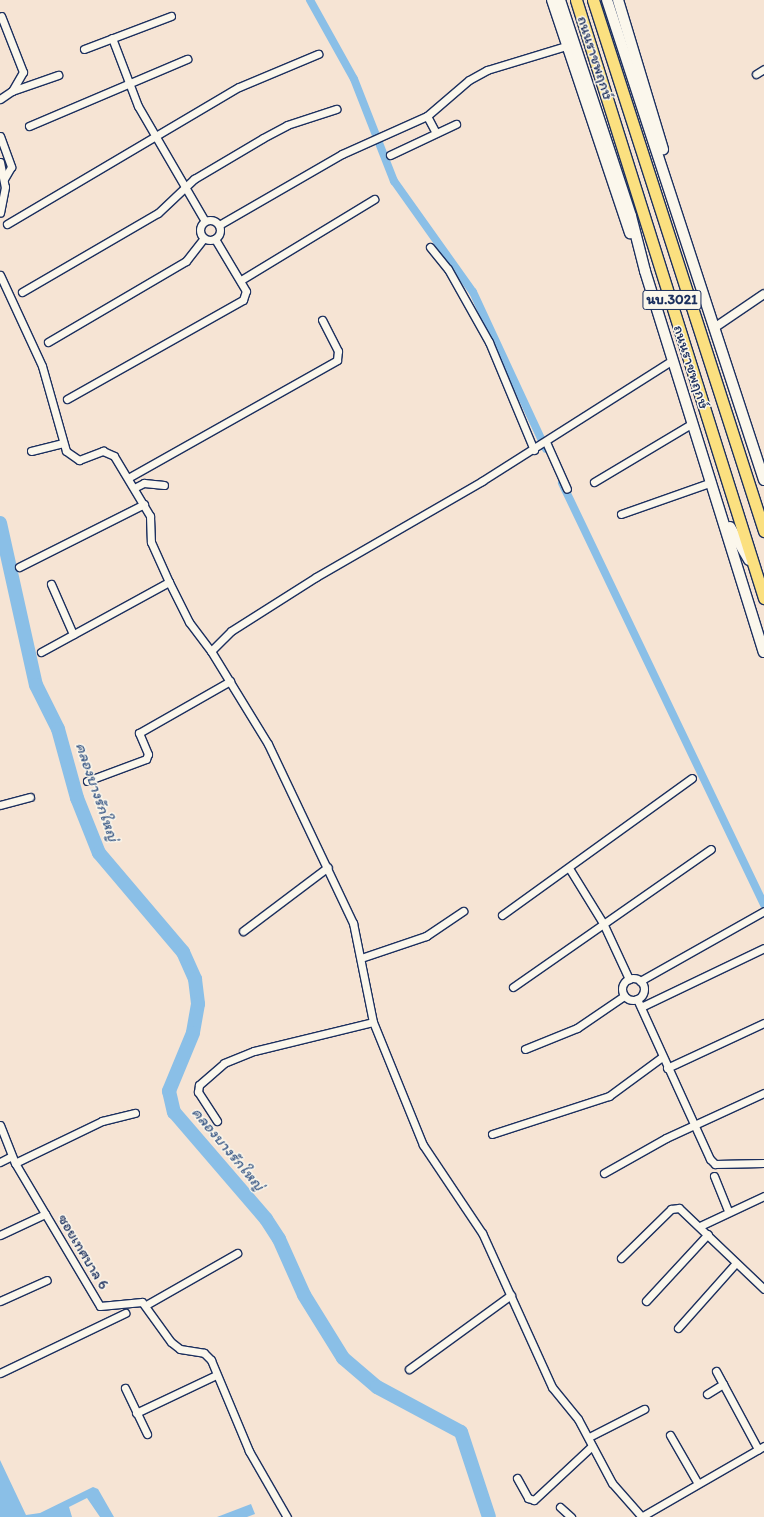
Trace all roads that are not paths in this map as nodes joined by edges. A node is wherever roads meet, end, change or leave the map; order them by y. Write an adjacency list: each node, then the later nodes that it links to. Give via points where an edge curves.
1 (552, 0): 10 (main road)
2 (560, 0): 40 (main road, ถนนราชพฤกษ์ / นบ.3021, via 631,216)
3 (576, 0): 68 (main road, ถนนราชพฤกษ์ / นบ.3021)
4 (593, 0): 65 (main road, ถนนราชพฤกษ์ / นบ.3021)
5 (607, 0): 32 (main road, ถนนราชพฤกษ์ / นบ.3021)
6 (618, 0): 32 (main road, via 666,160)
7 (1, 16): 18 (street, via 22,67)
8 (171, 16): 9 (street)
9 (112, 38): 11 (street); 17 (street)
10 (566, 46): 21 (street, via 487,70 469,80); 40 (main road, via 625,220)
11 (84, 49)
12 (318, 54): 26 (street, via 239,87)
13 (187, 58): 17 (street)
14 (764, 70): 15 (street)
15 (756, 74)
16 (58, 75): 18 (street)
17 (130, 84): 23 (street); 26 (street)
18 (12, 91): 19 (street)
19 (0, 99)
20 (336, 109): 30 (street, via 287,125)
21 (427, 116): 24 (street); 36 (street, via 322,165)
22 (456, 124): 24 (street)
23 (29, 126)
24 (436, 133): 27 (street)
25 (0, 136): 29 (street, via 12,166)
26 (154, 136): 30 (street); 35 (street)
27 (390, 155)
28 (0, 162): 29 (street)
29 (4, 179): 33 (street)
30 (184, 187): 34 (street); 43 (street, via 158,213)
31 (374, 199): 42 (street)
32 (676, 210): 46 (main road, ถนนราชพฤกษ์ / นบ.3021)
33 (0, 213)
34 (205, 221): 36 (street, via 213,220); 37 (street, via 200,231)
35 (7, 224)
36 (219, 225): 38 (street, via 220,232)
37 (204, 238): 38 (street); 47 (street, via 186,261)
38 (215, 238): 42 (street)
39 (430, 247): 53 (street, via 448,268 489,342)
40 (642, 260): 48 (main road, ถนนราชพฤกษ์ / นบ.3021)
41 (0, 275): 52 (street, via 42,366)
42 (241, 280): 49 (street, via 246,291 243,300)
43 (22, 292)
44 (764, 294): 46 (street)
45 (322, 320): 55 (street, via 338,351 337,360)
46 (714, 328): 56 (main road, ถนนราชพฤกษ์ / นบ.3021)
47 (48, 342)
48 (673, 360): 50 (main road, ถนนราชพฤกษ์ / นบ.3021); 51 (street)
49 (67, 399)
50 (693, 423): 57 (street); 58 (main road, ถนนราชพฤกษ์ / นบ.3021)
51 (546, 442): 53 (street); 61 (street)
52 (63, 443): 54 (street); 55 (street, via 72,457 79,460 109,451)
53 (534, 449): 73 (street, via 316,577 231,631)
54 (31, 451)
55 (128, 478): 60 (street)
56 (764, 480)
57 (594, 482)
58 (712, 482): 63 (main road, ถนนราชพฤกษ์ / นบ.3021); 64 (street)
59 (164, 485): 60 (street, via 144,483)
60 (134, 488): 62 (street)
61 (567, 489)
62 (144, 504): 67 (street); 69 (street, via 150,516 151,542)
63 (721, 508): 68 (main road); 75 (main road, ถนนราชพฤกษ์ / นบ.3021)
64 (621, 514)
65 (762, 521): 66 (main road, ถนนราชพฤกษ์ / นบ.3021)
66 (764, 531)
67 (19, 567)
68 (759, 580): 71 (main road, ถนนราชพฤกษ์ / นบ.3021)
69 (169, 582): 72 (street); 73 (street, via 189,622)
70 (51, 584): 72 (street)
71 (764, 598)
72 (73, 634): 74 (street)
73 (211, 651): 76 (street)
74 (41, 652)
75 (764, 652)
76 (230, 681): 78 (street, via 139,733 148,754 146,759); 82 (street, via 268,744)
77 (692, 778): 83 (street)
78 (87, 782)
79 (30, 797): 80 (street)
80 (0, 805)
81 (711, 849): 87 (street)
82 (328, 867): 88 (street); 90 (street, via 353,922)
83 (569, 868): 86 (street); 87 (street)
84 (764, 910): 92 (street)
85 (463, 911): 90 (street, via 426,936)
86 (502, 915)
87 (604, 923): 91 (street); 93 (street)
88 (243, 931)
89 (764, 948): 96 (street)
90 (361, 958): 97 (street)
91 (629, 979): 92 (street); 94 (street, via 622,986)
92 (640, 981): 95 (street, via 643,991)
93 (513, 987)
94 (624, 996): 95 (street); 99 (street, via 577,1028)
95 (637, 999): 96 (street)
96 (641, 1007): 100 (street)
97 (372, 1022): 104 (street, via 254,1051 224,1063 199,1085 198,1092); 125 (street, via 423,1145 478,1227)
98 (764, 1022): 101 (street)
99 (524, 1049)
100 (662, 1057): 101 (street); 107 (street, via 609,1096)
101 (667, 1068): 106 (street)
102 (764, 1093): 106 (street)
103 (135, 1113): 110 (street, via 102,1121)
104 (217, 1121)
105 (0, 1125): 108 (street, ซอยเทศบาล 6)
106 (692, 1126): 111 (street, via 715,1164); 112 (street)
107 (492, 1134)
108 (12, 1156): 109 (street); 110 (street, ซอยเทศบาล 6)
109 (0, 1162)
110 (15, 1163): 116 (street, ซอยเทศบาล 6)
111 (764, 1163)
112 (604, 1173)
113 (714, 1176): 115 (street)
114 (764, 1196): 115 (street)
115 (728, 1211): 117 (street)
116 (45, 1214): 119 (street); 128 (street, ซอยเทศบาล 6, via 100,1306 110,1307 138,1300)
117 (700, 1226): 118 (street); 121 (street, via 679,1208 671,1209)
118 (708, 1234): 122 (street); 127 (street)
119 (0, 1235)
120 (238, 1253): 128 (street)
121 (622, 1258)
122 (736, 1263): 124 (street); 130 (street)
123 (47, 1280): 126 (street)
124 (764, 1289)
125 (511, 1295): 131 (street); 142 (street, via 552,1386)
126 (0, 1301)
127 (646, 1301)
128 (146, 1305): 134 (street, via 171,1342 180,1349 204,1353)
129 (125, 1312): 133 (street)
130 (678, 1328)
131 (409, 1369)
132 (716, 1370): 135 (street)
133 (0, 1372)
134 (216, 1375): 139 (street); 148 (street, via 249,1451)
135 (723, 1384): 137 (street); 144 (street)
136 (125, 1388): 139 (street)
137 (707, 1394)
138 (644, 1409): 142 (street)
139 (136, 1413): 140 (street)
140 (147, 1434)
141 (670, 1435): 146 (street)
142 (589, 1437): 143 (street)
143 (592, 1446): 145 (street, via 534,1500 528,1498); 150 (street, via 612,1483)
144 (761, 1447): 146 (street)
145 (517, 1478)
146 (697, 1482): 150 (street, via 657,1510)
147 (560, 1507): 149 (street)
148 (287, 1517)
149 (571, 1517)
150 (641, 1517)

